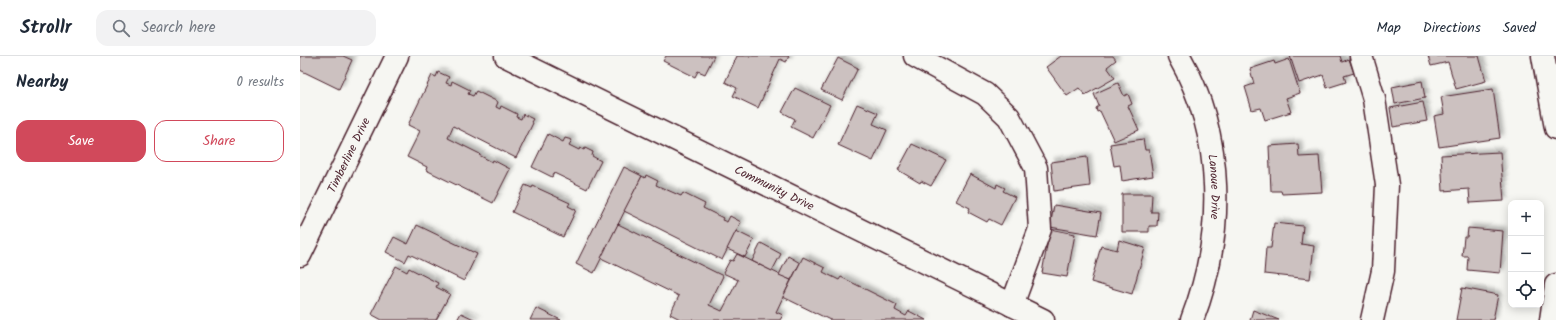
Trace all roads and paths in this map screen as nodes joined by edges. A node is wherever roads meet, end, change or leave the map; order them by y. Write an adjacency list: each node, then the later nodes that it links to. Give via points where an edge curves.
1 (397, 56): 8 (street, Timberline Drive)
2 (506, 56): 10 (street, Community Drive)
3 (915, 56): 10 (street, via 985,94 1009,117 1036,168 1040,229)
4 (1179, 56): 12 (street, Lanoue Drive, via 1195,88 1204,117 1215,178 1214,239 1209,269)
5 (1361, 56): 13 (street, via 1374,99 1387,185 1383,271)
6 (1543, 56): 7 (street)
7 (1556, 128)
8 (300, 255)
9 (1556, 285): 14 (street)
10 (1012, 305): 11 (street, Community Drive)
11 (1043, 320)
12 (1192, 320)
13 (1372, 320)
14 (1551, 320)

